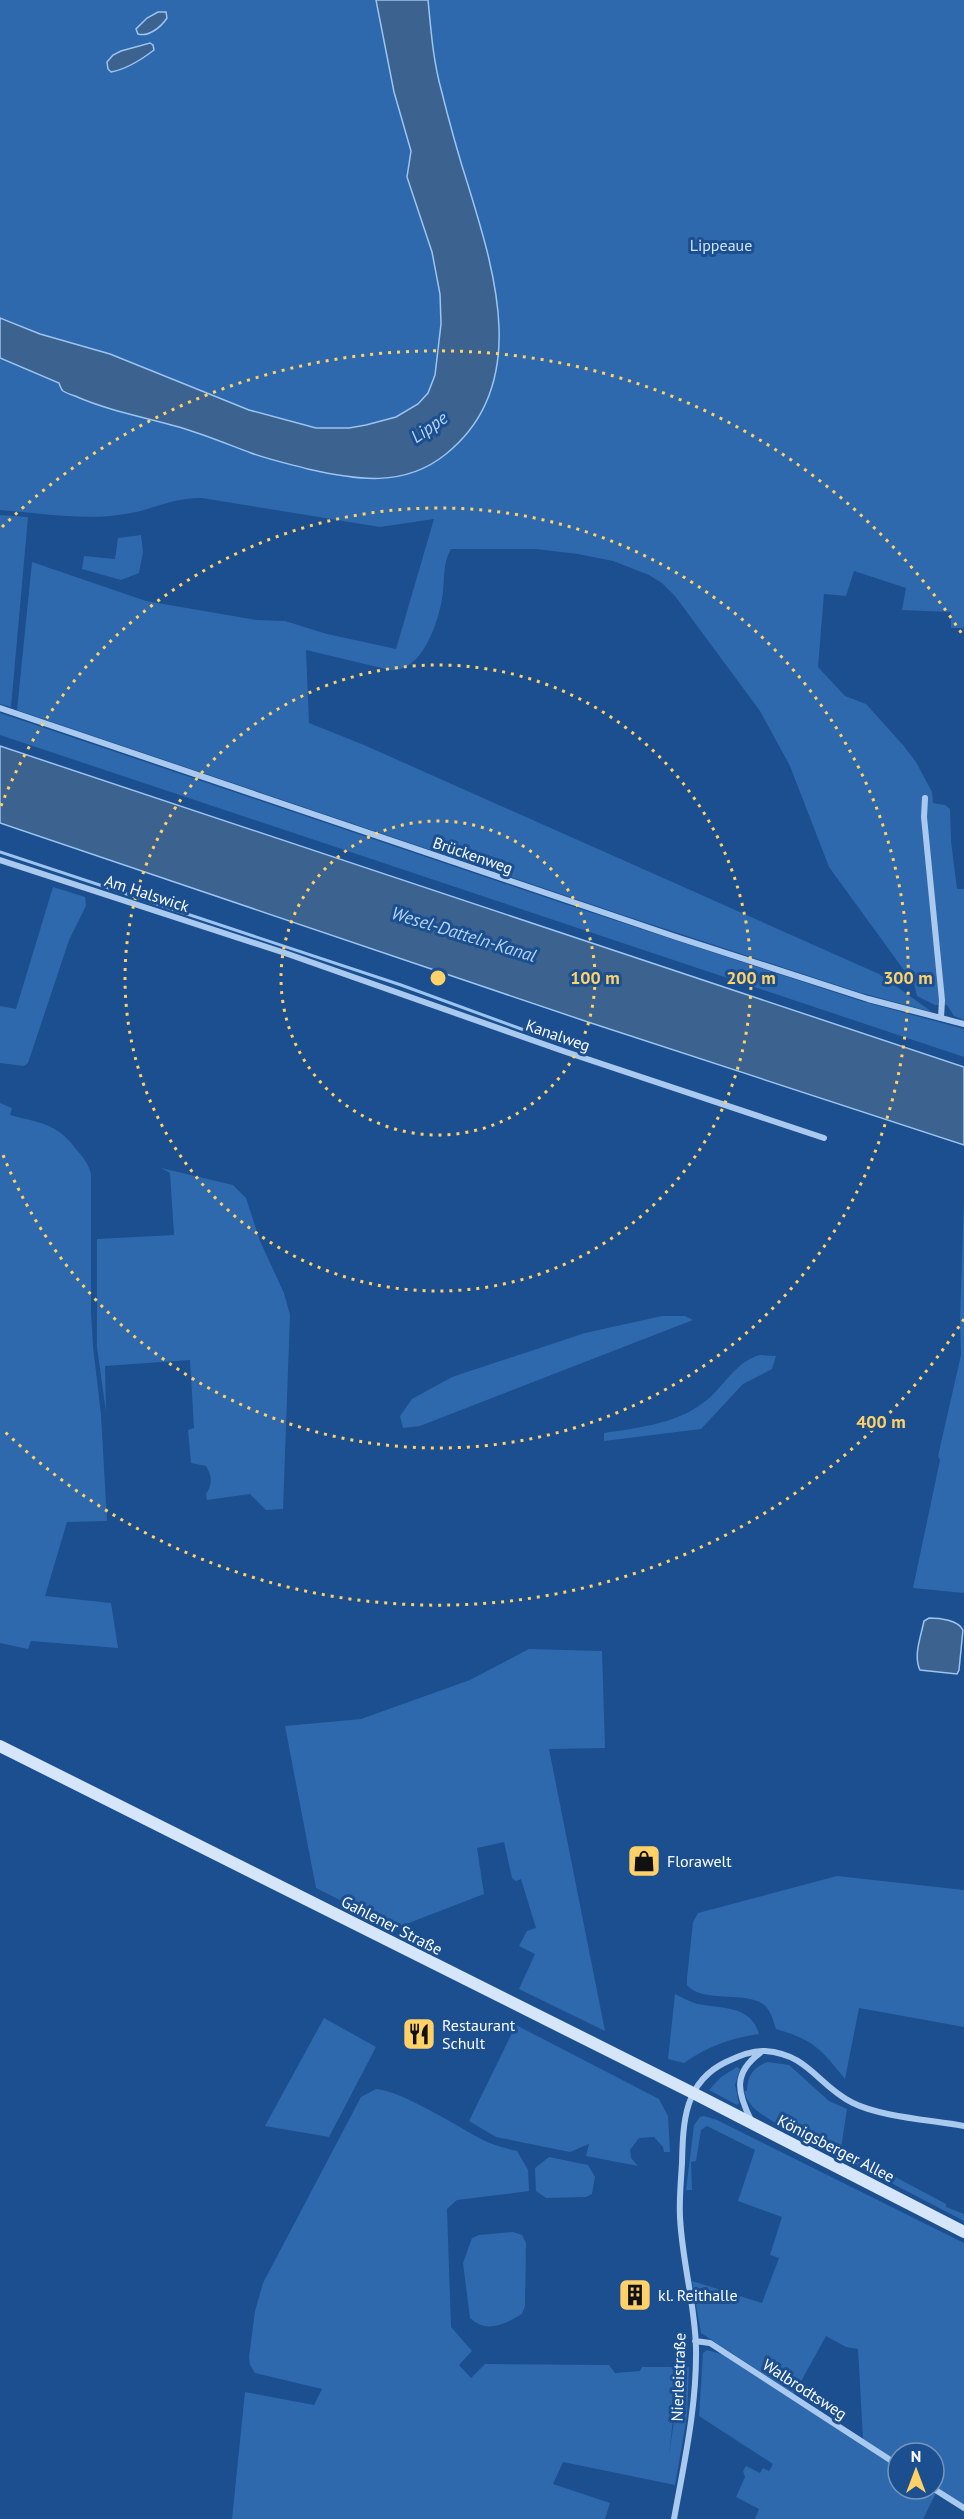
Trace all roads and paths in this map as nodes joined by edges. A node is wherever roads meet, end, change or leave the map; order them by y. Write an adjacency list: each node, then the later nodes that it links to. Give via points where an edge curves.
1 (0, 708): 5 (street, Brückenweg, via 653,929 868,999)
2 (925, 798): 5 (street)
3 (0, 860): 4 (street, Am Halswick)
4 (285, 953): 7 (street, Kanalweg)
5 (941, 1018): 6 (street, Brückenweg)
6 (964, 1024)
7 (824, 1138)
8 (0, 1746): 10 (main road, Gahlener Straße)
9 (763, 2051): 10 (street, via 739,2055 715,2067); 11 (street, via 742,2071 739,2087); 12 (street, via 792,2056 834,2092 867,2109)
10 (693, 2093): 11 (main road, Königsberger Allee); 14 (street, Nierleistraße, via 683,2132 680,2217)
11 (753, 2124): 13 (main road, Königsberger Allee)
12 (964, 2126)
13 (964, 2232)
14 (695, 2341): 15 (street, Walbrodtsweg, via 710,2343); 18 (street, Nierleistraße, via 693,2416)
15 (886, 2457)
16 (946, 2497): 17 (street)
17 (964, 2508)
18 (674, 2519)

